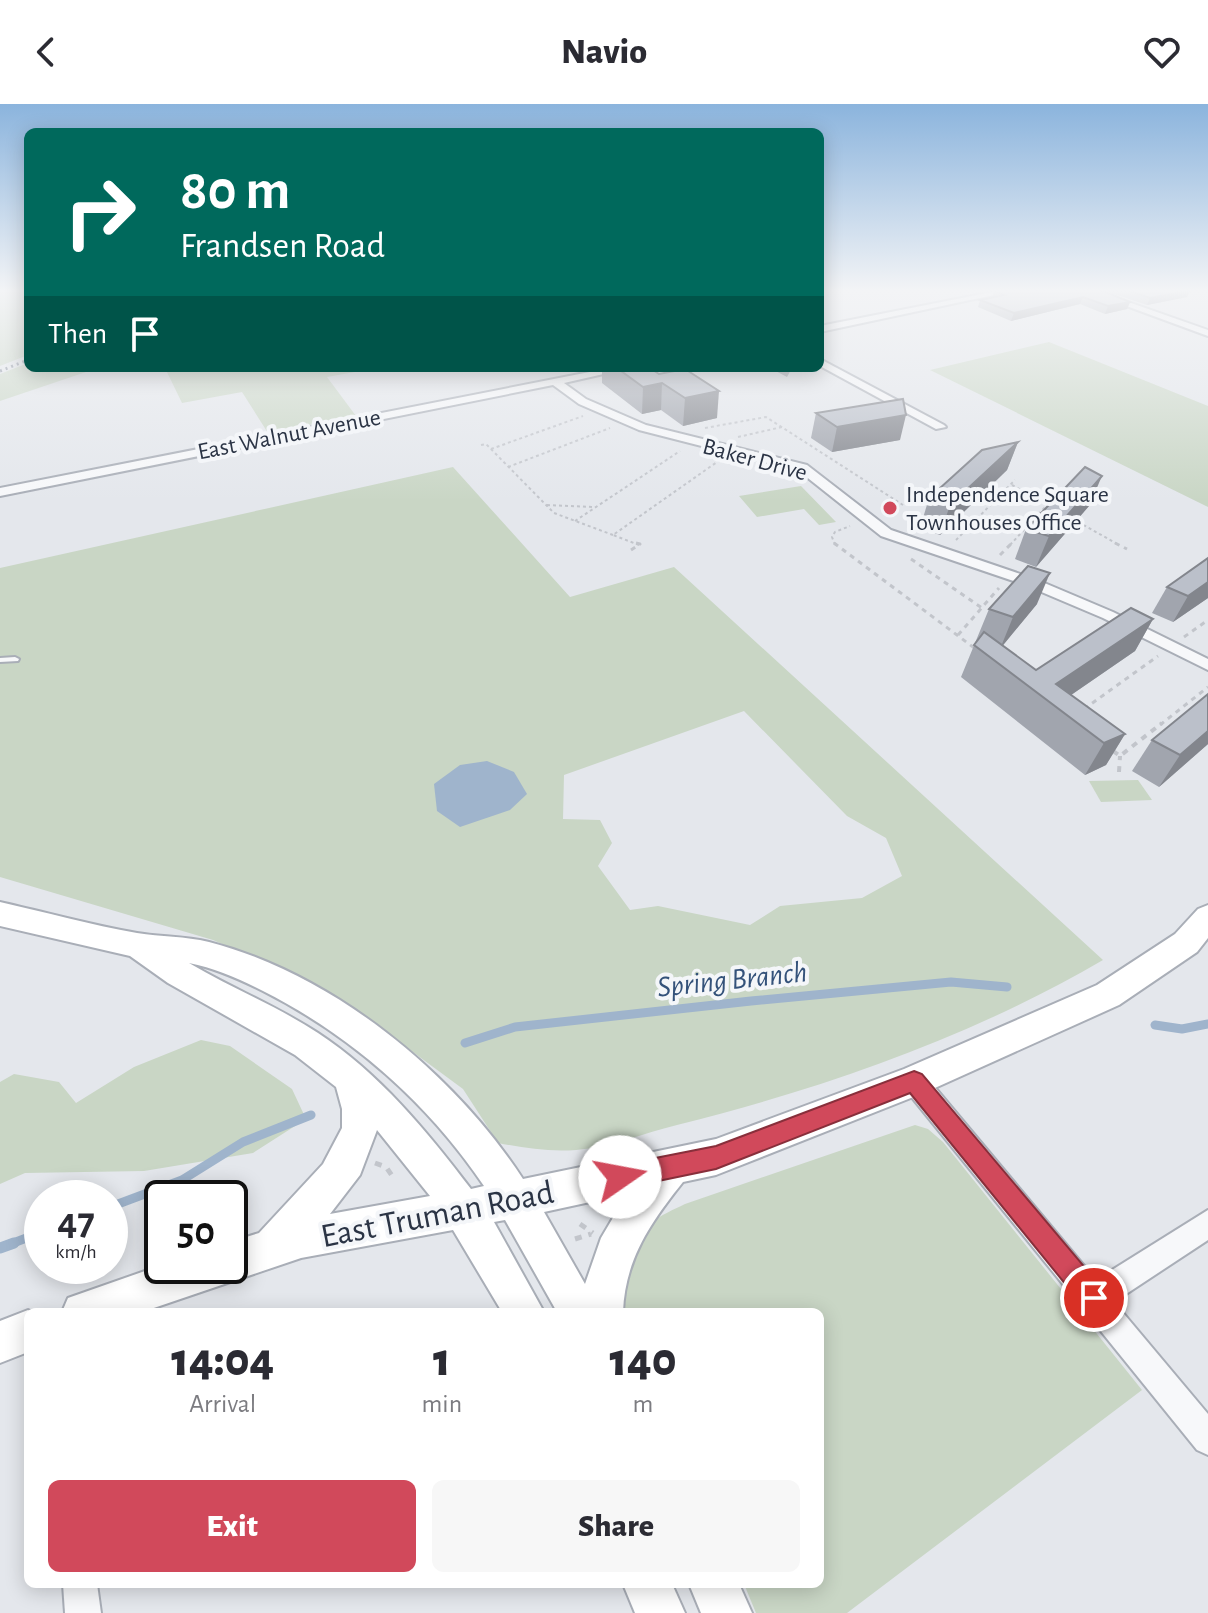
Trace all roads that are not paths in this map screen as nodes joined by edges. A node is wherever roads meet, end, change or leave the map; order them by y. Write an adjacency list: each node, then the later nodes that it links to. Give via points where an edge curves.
1 (824, 364): 4 (street)
2 (606, 372): 3 (street, East Walnut Avenue, via 572,379)
3 (557, 375): 5 (street, East Walnut Avenue); 8 (street, Baker Drive, via 591,406 634,425 803,468 824,480 875,528 1030,582)
4 (940, 427)
5 (0, 492)
6 (15, 659): 7 (lane)
7 (0, 660)
8 (1208, 665)
9 (0, 914): 11 (main road)
10 (1208, 917): 13 (main road, East Truman Road, via 1186,943 1108,995)
11 (139, 946): 12 (main road, via 166,967 309,1046); 15 (main road, via 218,958 278,984 356,1030 438,1100 472,1137)
12 (350, 1079): 16 (main road, via 409,1140); 18 (main road, via 360,1126 350,1155 331,1185)
13 (914, 1081): 14 (main road, East Truman Road, via 716,1157); 21 (street)
14 (673, 1166): 15 (main road, East Truman Road); 25 (main road, via 625,1230)
15 (513, 1200): 16 (main road, East Truman Road); 24 (main road)
16 (460, 1209): 18 (main road, East Truman Road); 23 (main road)
17 (1208, 1224): 21 (street)
18 (270, 1248): 19 (main road, East Truman Road)
19 (248, 1256)
20 (165, 1284): 22 (main road)
21 (1094, 1298): 28 (street)
22 (94, 1308)
23 (522, 1308)
24 (577, 1308)
25 (604, 1308)
26 (24, 1333): 27 (main road)
27 (0, 1342)
28 (1208, 1439)
29 (80, 1588): 32 (street)
30 (649, 1588): 33 (main road)
31 (715, 1588): 34 (main road)
32 (83, 1613)
33 (660, 1613)
34 (727, 1613)

